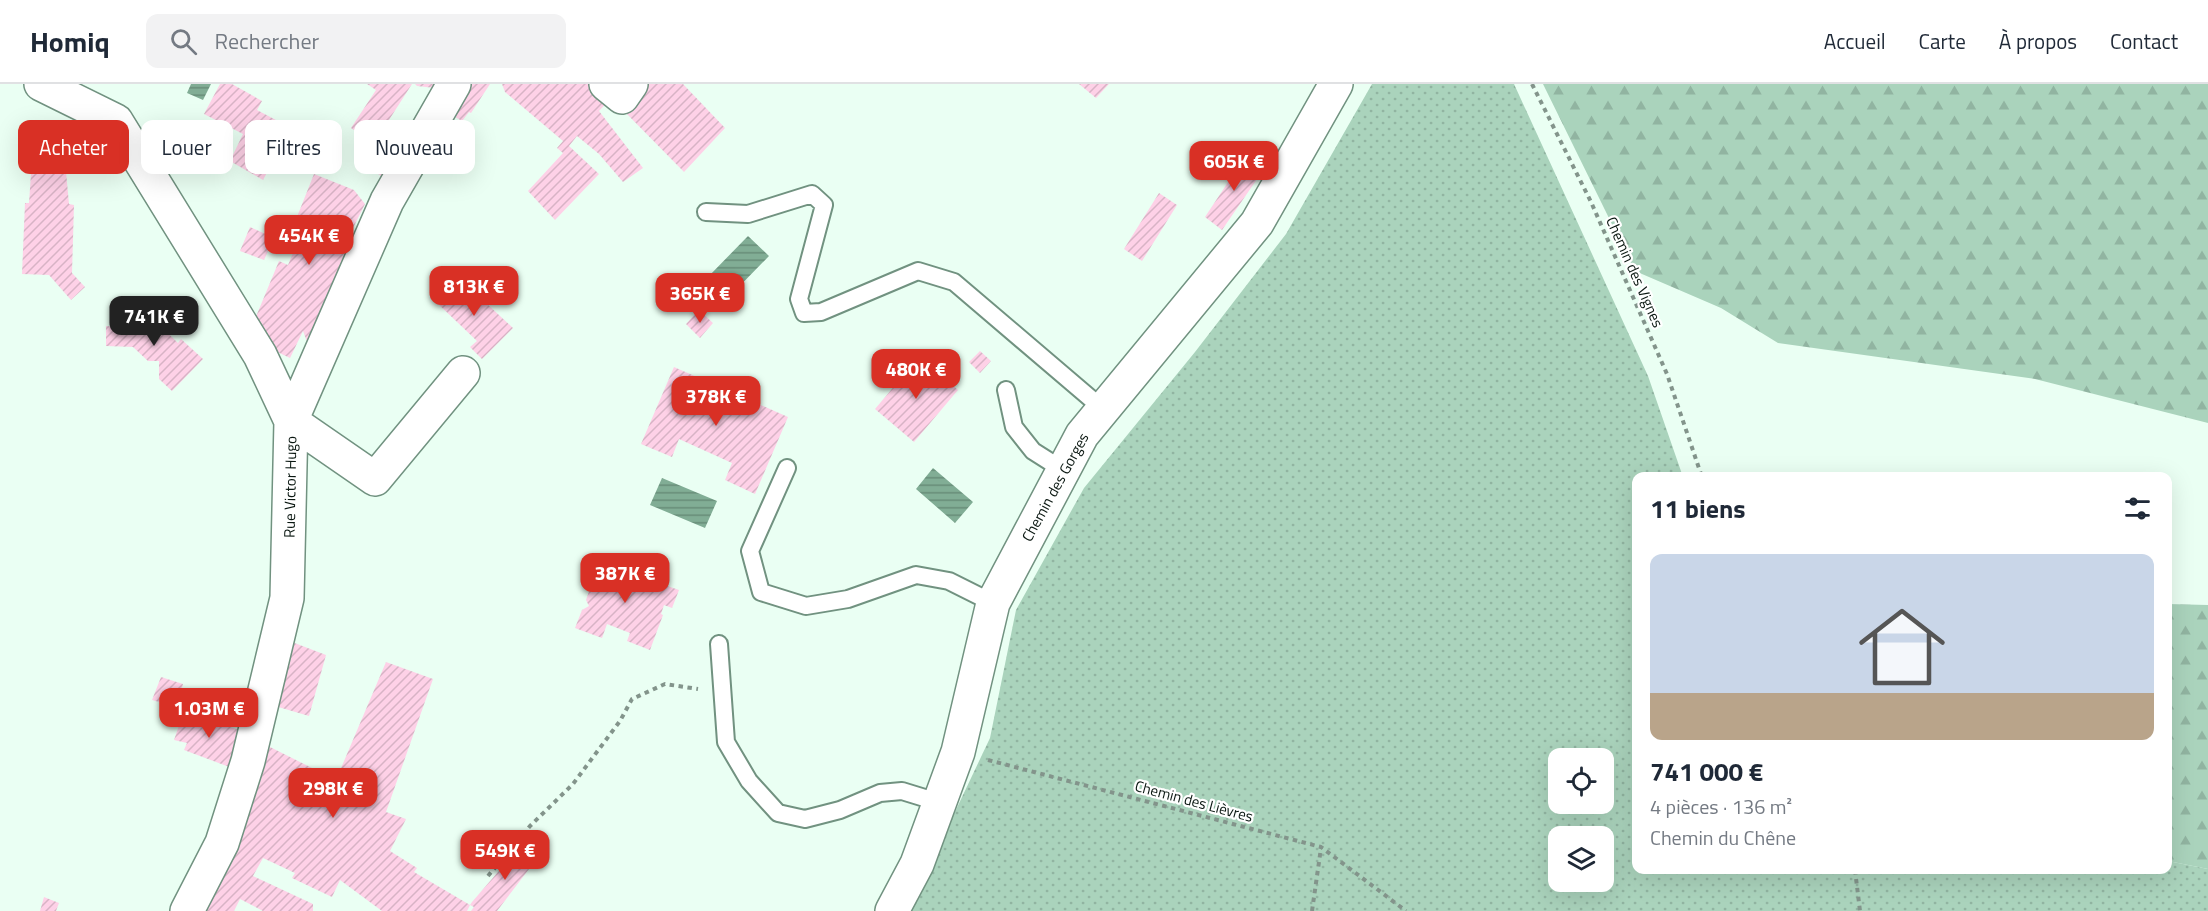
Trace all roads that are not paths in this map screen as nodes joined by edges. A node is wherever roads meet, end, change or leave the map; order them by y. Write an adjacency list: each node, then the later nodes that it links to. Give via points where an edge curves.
1 (41, 84): 10 (street, via 116,121 260,355)
2 (454, 84): 10 (street, Rue Victor Hugo, via 387,201)
3 (606, 84): 4 (street, via 622,96)
4 (631, 84)
5 (1336, 84): 9 (street, Chemin des Gorges, via 1257,224)
6 (706, 212): 9 (lane, via 748,214 812,195 824,205 799,299 804,313 821,312 918,271 954,282)
7 (463, 373): 10 (street, via 375,479)
8 (1006, 390): 12 (lane, via 1014,427 1033,451)
9 (1103, 409): 12 (street, Chemin des Gorges, via 1082,435)
10 (291, 421): 16 (street, Rue Victor Hugo, via 287,598 248,761 226,832)
11 (787, 468): 13 (lane, via 750,551 761,592 806,606 848,599 916,575 949,581)
12 (1063, 470): 13 (street, Chemin des Gorges)
13 (993, 603): 15 (street, Chemin des Gorges, via 958,752)
14 (719, 644): 15 (lane, via 726,742 749,781 778,813 805,819 880,793 902,791)
15 (940, 803): 17 (street, Chemin des Gorges, via 917,864)
16 (187, 911)
17 (892, 911)

